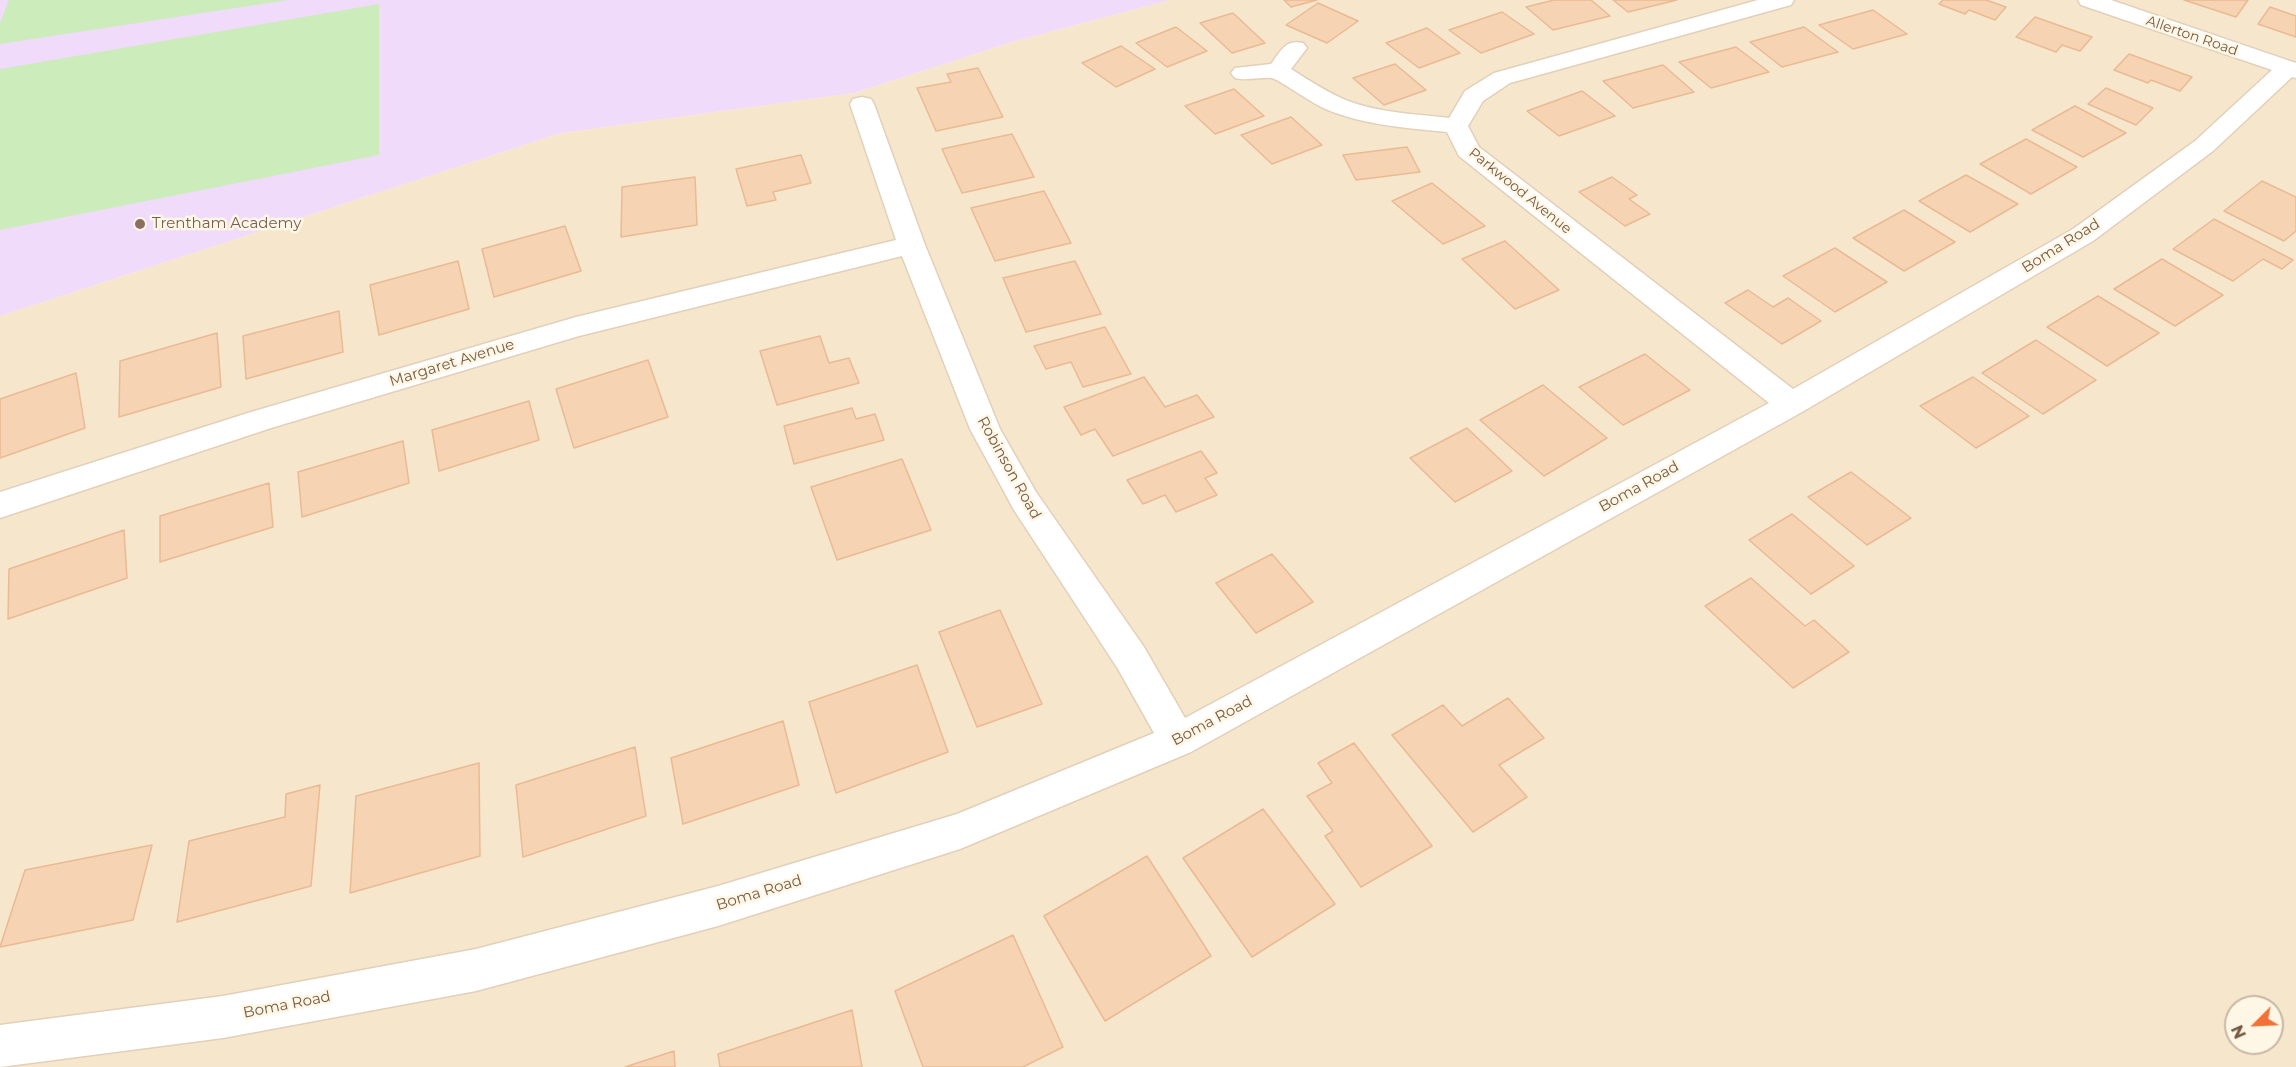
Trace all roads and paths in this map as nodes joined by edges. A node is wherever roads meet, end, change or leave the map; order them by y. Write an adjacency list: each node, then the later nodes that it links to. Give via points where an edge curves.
1 (1783, 0): 8 (street, via 1502,78 1474,96)
2 (2089, 0): 4 (street, Allerton Road)
3 (1295, 48): 5 (street)
4 (2292, 70): 10 (street, Boma Road, via 2204,146 2083,235)
5 (1278, 71): 6 (street); 8 (street, via 1347,109)
6 (1243, 74)
7 (862, 104): 9 (street, Robinson Road)
8 (1456, 126): 10 (street, Parkwood Avenue, via 1468,151)
9 (911, 245): 11 (street, Margaret Avenue, via 576,327 251,424); 12 (street, Robinson Road, via 985,429 1025,501 1131,658)
10 (1791, 404): 12 (street, Boma Road)
11 (0, 505)
12 (1178, 740): 13 (street, Boma Road, via 960,831 718,906 557,949 476,970 223,1017)
13 (0, 1047)

